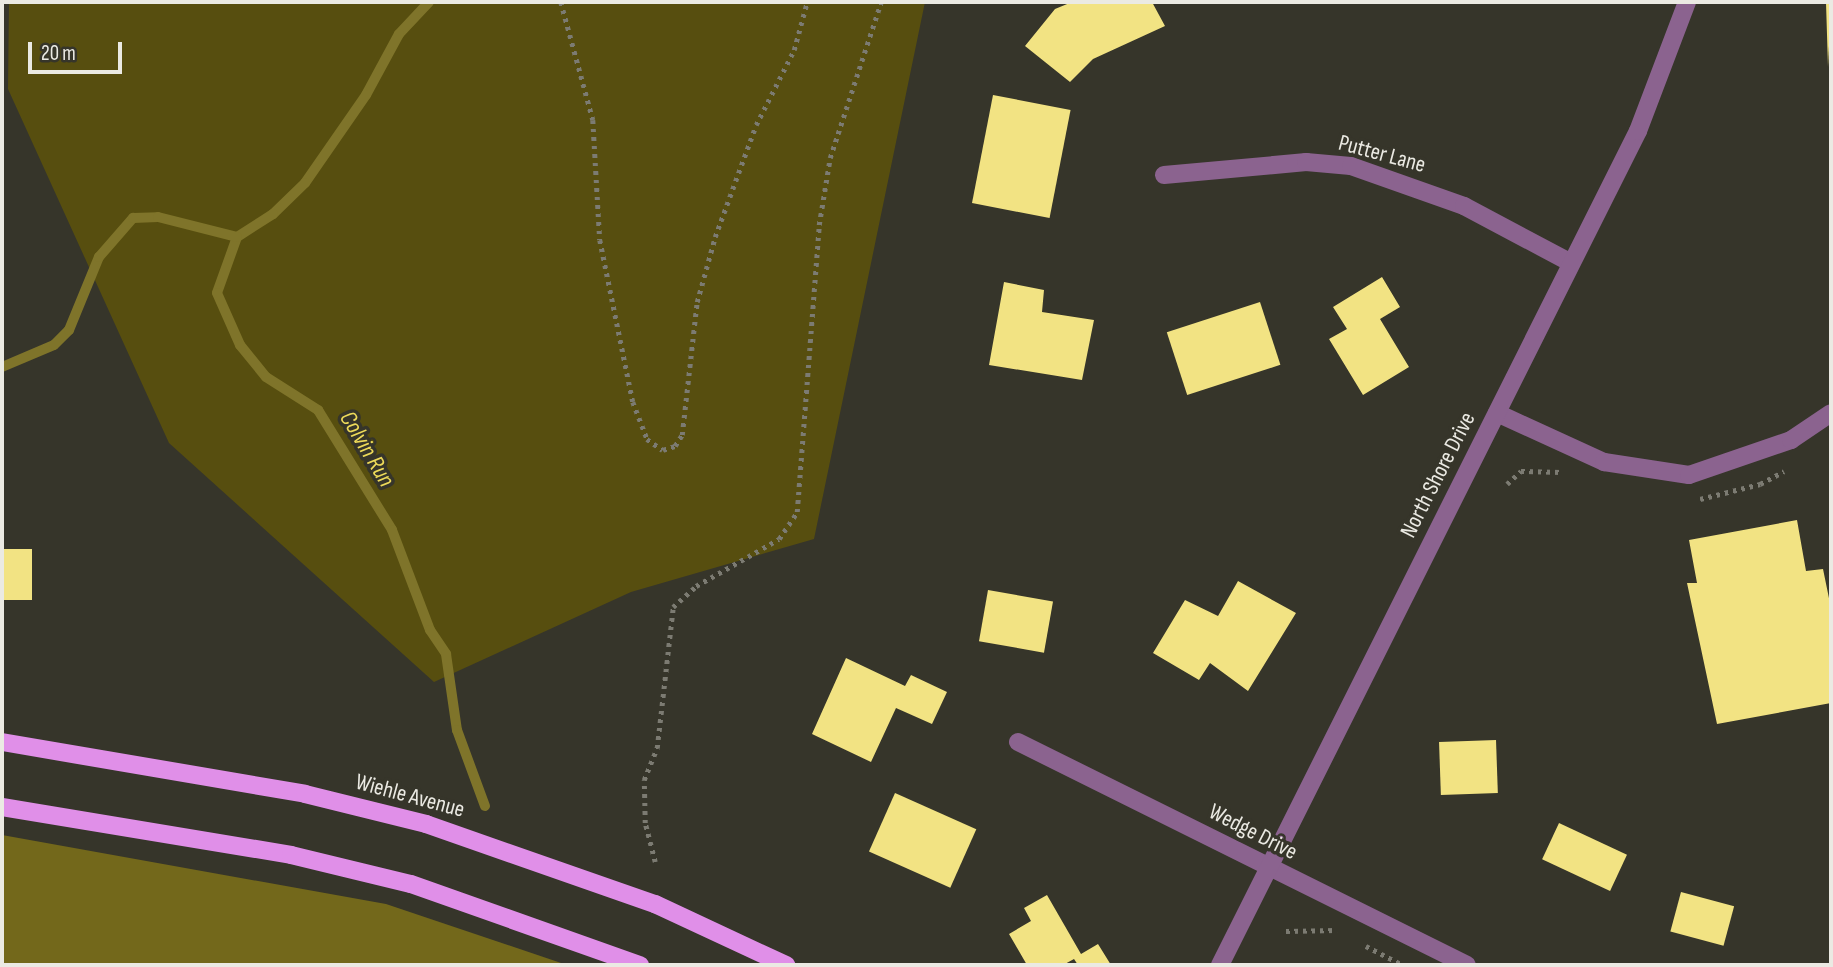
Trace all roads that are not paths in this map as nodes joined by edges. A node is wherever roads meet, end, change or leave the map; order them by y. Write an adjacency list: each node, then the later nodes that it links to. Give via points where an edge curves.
1 (1687, 2): 3 (street, North Shore Drive, via 1638,131)
2 (1164, 175): 3 (street, Putter Lane, via 1306,162 1351,166 1464,206)
3 (1571, 263): 5 (street, North Shore Drive)
4 (1831, 412): 5 (street, via 1791,440 1689,475 1604,462)
5 (1497, 413): 9 (street, North Shore Drive)
6 (1018, 742): 9 (street, Wedge Drive)
7 (2, 743): 11 (main road, Wiehle Avenue, via 291,791 426,824 655,904)
8 (2, 807): 10 (main road, via 291,855 384,878 522,919)
9 (1270, 868): 12 (street, North Shore Drive); 13 (street, Wedge Drive)
10 (640, 965)
11 (786, 965)
12 (1220, 965)
13 (1466, 965)

